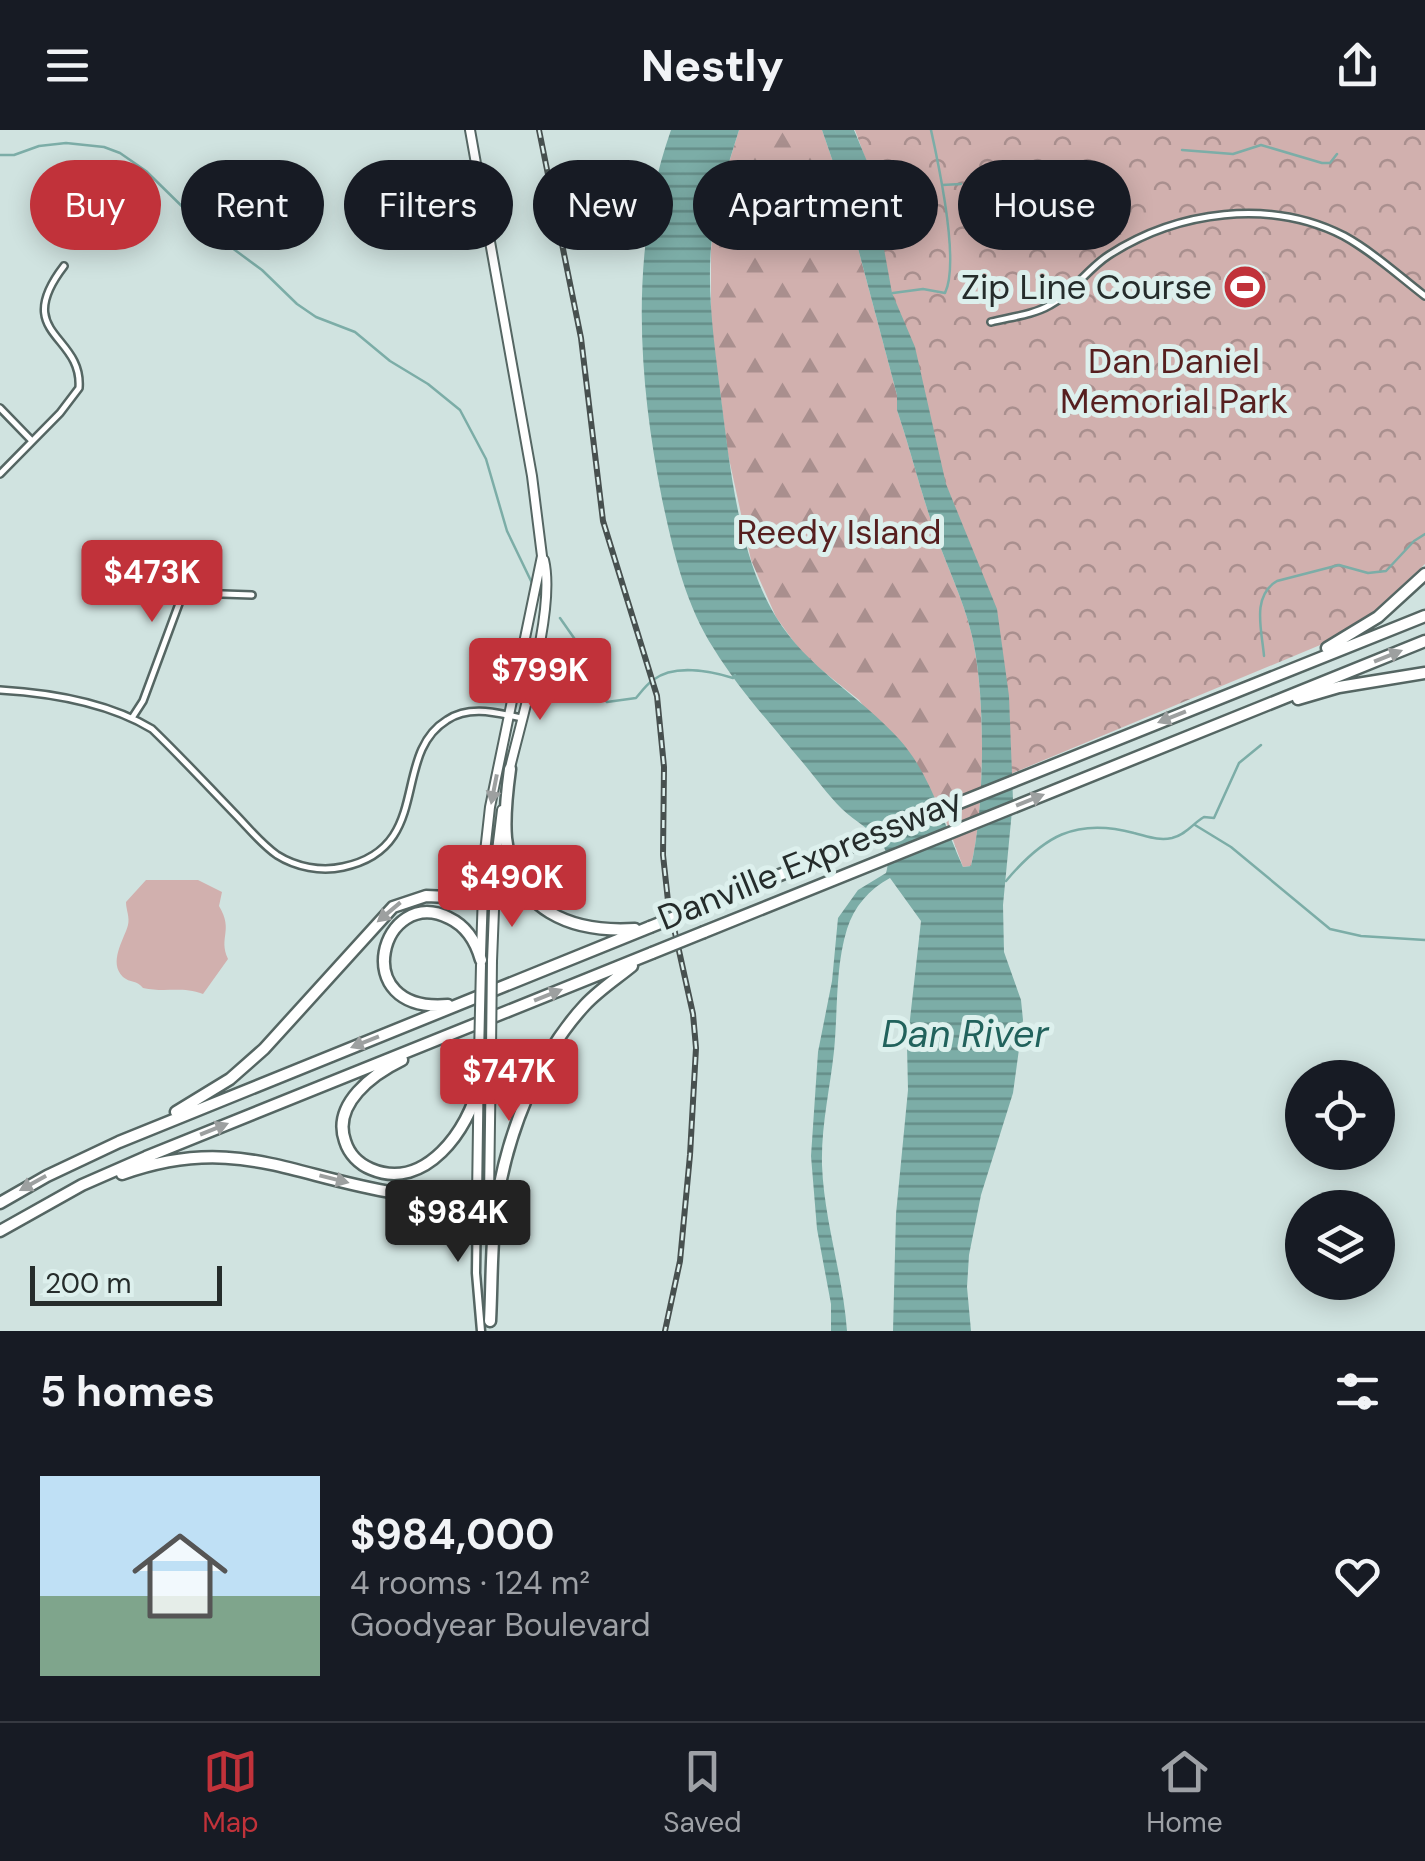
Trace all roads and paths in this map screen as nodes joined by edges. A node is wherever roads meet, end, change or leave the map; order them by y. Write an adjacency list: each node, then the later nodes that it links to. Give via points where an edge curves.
1 (470, 130): 8 (main road)
2 (64, 266): 6 (street, via 48,290 45,317 80,382)
3 (1425, 296): 4 (street, via 1325,228 1275,215 1227,214 1182,222 1133,242 1097,263 1052,304)
4 (991, 322)
5 (0, 408): 6 (street)
6 (32, 441): 7 (street)
7 (0, 474)
8 (542, 556): 18 (main road); 20 (main road, via 544,614)
9 (216, 568): 11 (street)
10 (1425, 574): 17 (highway, via 1362,628)
11 (191, 593): 12 (street); 19 (street, via 180,601)
12 (252, 595)
13 (1425, 616): 17 (highway, Danville Expressway)
14 (1425, 641): 21 (highway, Danville Expressway, one-way to 14)
15 (1425, 673): 21 (highway, via 1339,687)
16 (0, 690): 19 (street)
17 (1227, 695): 26 (highway, Danville Expressway, one-way to 26, bridge)
18 (510, 716): 19 (street, via 472,711 440,725 421,749 409,806 388,842 357,863 324,869 274,852); 20 (street); 23 (main road, one-way to 23)
19 (132, 718)
20 (522, 718): 22 (main road)
21 (1194, 735): 27 (highway, Danville Expressway, one-way to 21, bridge)
22 (510, 769): 25 (main road); 26 (highway, via 506,841 527,891 574,925)
23 (483, 878): 24 (highway); 25 (main road)
24 (460, 896): 25 (highway); 32 (highway, one-way to 32, via 393,906 239,1072)
25 (488, 898): 28 (main road)
26 (648, 928): 29 (highway, Danville Expressway)
27 (648, 955): 30 (highway, Danville Expressway, one-way to 27); 37 (highway, via 596,993 571,1022 524,1107 496,1205)
28 (485, 962): 29 (highway, via 467,931 432,913 403,920 384,947 386,978 400,996 427,1006); 31 (main road, bridge); 34 (main road, bridge, via 491,1050)
29 (464, 1004): 32 (highway, Danville Expressway, one-way to 32)
30 (432, 1042): 31 (highway, via 382,1071 352,1100 342,1130 360,1163 396,1173 438,1156 460,1132); 33 (highway, Danville Expressway, one-way to 30)
31 (479, 1084): 34 (main road)
32 (82, 1158): 35 (highway, Danville Expressway, one-way to 35)
33 (69, 1192): 34 (highway, one-way to 34, via 160,1162 219,1156 398,1194); 36 (highway, Danville Expressway)
34 (483, 1197): 37 (street); 38 (street, via 476,1273)
35 (0, 1203)
36 (0, 1231)
37 (490, 1326)
38 (480, 1331)

